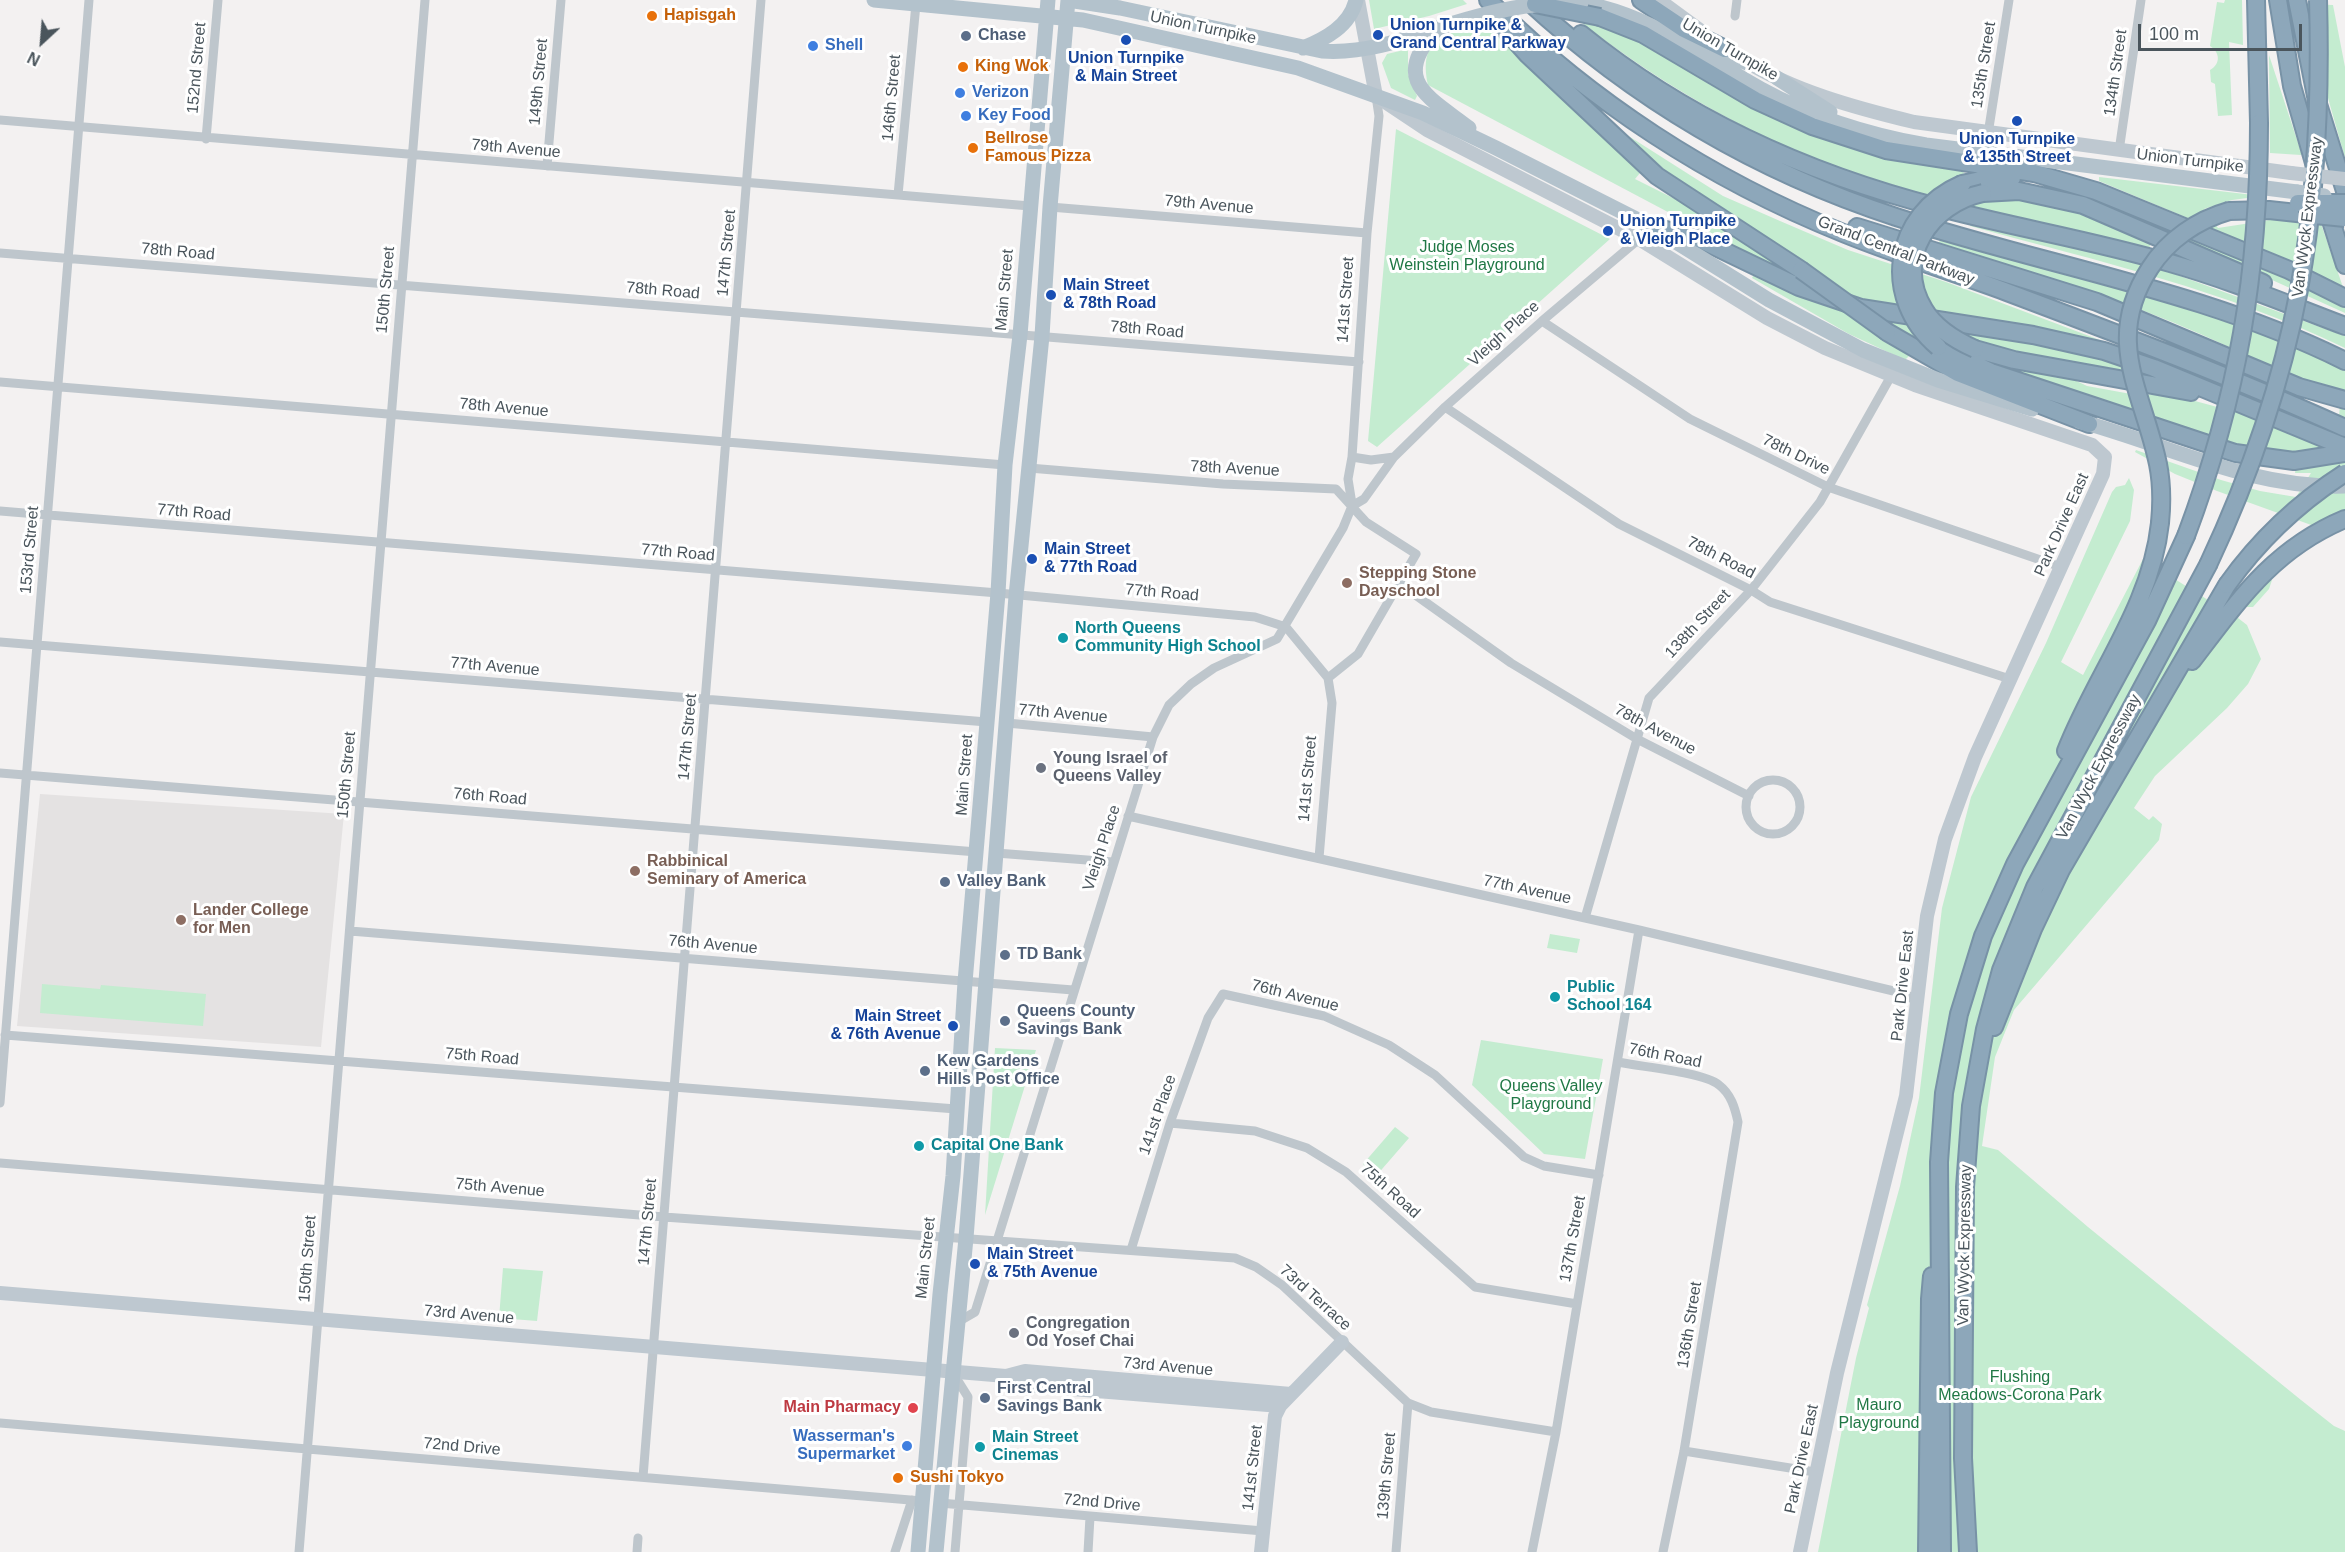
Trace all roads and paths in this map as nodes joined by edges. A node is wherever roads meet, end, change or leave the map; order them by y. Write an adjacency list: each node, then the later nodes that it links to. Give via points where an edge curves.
1 (89, 0): 37 (street, 153rd Street)
2 (218, 0): 40 (street, 152nd Street)
3 (425, 0): 43 (street, 150th Street)
4 (561, 0): 44 (street, 149th Street)
5 (761, 0): 46 (street, 147th Street)
6 (874, 0): 22 (main road, Union Turnpike)
7 (1048, 0): 25 (main road, Main Street)
8 (1068, 0): 26 (main road); 28 (main road, Union Turnpike)
9 (1357, 0): 28 (main road, via 1338,29); 29 (street)
10 (1481, 0): 79 (highway, bridge, via 1507,35 1645,166 1675,189 1801,270 1887,332 1958,373)
11 (1488, 0): 51 (highway, Grand Central Parkway, via 1608,103 1667,143)
12 (1641, 0): 30 (highway, via 1684,29)
13 (1659, 0): 30 (street)
14 (1737, 0): 24 (street)
15 (2009, 0): 38 (street, 135th Street)
16 (2141, 0): 42 (street, 134th Street)
17 (2256, 0): 119 (highway, Van Wyck Expressway, bridge, via 2256,225 2246,324 2218,442 2186,536 2147,621)
18 (2278, 0): 62 (highway, via 2292,86)
19 (2297, 0): 48 (highway, via 2317,101)
20 (2318, 0): 138 (highway, Van Wyck Expressway, bridge, via 2317,152 2301,288 2263,431 2208,565 2031,895 2001,970)
21 (1535, 1): 23 (main road, Union Turnpike, bridge, via 1581,3); 27 (main road, Union Turnpike, bridge); 47 (highway, bridge, via 1600,17 1643,34 1774,110 1830,133 1905,154 2034,173); 67 (highway, via 1666,93 1746,138 1817,169 1942,208 2171,263); 70 (highway, Grand Central Parkway, via 1594,59 1655,102 1719,141 1790,177 1921,225 2202,302 2287,333)
22 (916, 4): 25 (main road, Union Turnpike); 49 (street, 146th Street)
23 (1629, 14): 32 (main road); 39 (main road, Union Turnpike, via 1800,108)
24 (1734, 16)
25 (1046, 18): 26 (main road, Union Turnpike); 53 (main road, Main Street)
26 (1065, 20): 34 (main road, Union Turnpike, via 1083,20 1184,42); 54 (main road)
27 (1438, 28): 29 (main road, Union Turnpike); 41 (main road, via 1416,56 1418,84 1427,96)
28 (1303, 48): 31 (main road, Union Turnpike)
29 (1367, 49): 31 (main road, Union Turnpike); 35 (street)
30 (1725, 49): 32 (street)
31 (1338, 52): 34 (main road)
32 (1749, 64): 33 (street, Union Turnpike)
33 (1777, 78): 38 (street, Union Turnpike, via 1897,118); 39 (main road, via 1840,117)
34 (1330, 79): 35 (main road, Union Turnpike)
35 (1376, 96): 41 (main road, Union Turnpike, via 1423,113); 58 (street, 141st Street, via 1379,116); 59 (street, Union Turnpike, via 1427,130)
36 (0, 120): 37 (street, 79th Avenue)
37 (79, 129): 40 (street, 79th Avenue); 61 (street, 153rd Street)
38 (1988, 134): 42 (street, Union Turnpike)
39 (1893, 138): 50 (main road, Union Turnpike)
40 (206, 139): 43 (street, 79th Avenue)
41 (1496, 148): 57 (main road, Union Turnpike)
42 (2119, 151): 45 (street, Union Turnpike, bridge)
43 (412, 155): 44 (street, 79th Avenue); 63 (street, 150th Street)
44 (547, 166): 46 (street, 79th Avenue)
45 (2345, 179)
46 (748, 182): 49 (street, 79th Avenue); 65 (street, 147th Street)
47 (2078, 186): 64 (highway, via 2137,207); 84 (highway, bridge, via 1985,179 1942,194 1910,231 1902,260 1906,302 1920,329 1938,347 1991,372 2235,453 2277,460)
48 (2345, 191)
49 (898, 195): 53 (street, 79th Avenue)
50 (2298, 197): 52 (highway, bridge); 55 (highway)
51 (1767, 198): 75 (highway, via 2097,302 2299,387); 80 (highway, Grand Central Parkway, via 1841,232 2121,336)
52 (2345, 201)
53 (1030, 206): 68 (main road, Main Street)
54 (1050, 207): 58 (street, 79th Avenue); 69 (main road)
55 (2229, 211): 56 (highway, bridge, via 2269,210); 119 (highway, bridge, via 2193,226 2159,255 2139,288 2128,320 2129,365 2157,463 2157,550 2146,588 2082,711)
56 (2345, 218)
57 (1650, 226): 59 (main road); 77 (highway, via 1713,244 1799,287 1840,302 2087,346); 79 (main road, Union Turnpike, via 1768,300 1863,350 1957,386)
58 (1367, 233): 71 (street, 141st Street)
59 (1638, 239): 66 (street, Vleigh Place); 72 (street, Union Turnpike, via 1767,318)
60 (0, 253): 61 (street, 78th Road)
61 (69, 258): 63 (street, 78th Road); 74 (street, 153rd Street)
62 (2345, 265)
63 (402, 285): 65 (street, 78th Road); 78 (street, 150th Street)
64 (2345, 298)
65 (737, 312): 68 (street, 78th Road); 81 (street, 147th Street)
66 (1542, 321): 76 (street, Vleigh Place); 91 (street, 78th Drive, via 1690,419)
67 (2343, 325): 77 (highway, bridge, via 2283,292 2083,205 2027,192 1983,193 1953,203 1933,220 1918,243 1914,269 1919,300 1944,332 1974,349)
68 (1020, 335): 69 (street, 78th Road); 87 (main road, Main Street)
69 (1042, 336): 71 (street, 78th Road); 88 (main road)
70 (2345, 361)
71 (1359, 362): 85 (street, 141st Street)
72 (1891, 376): 83 (street, Union Turnpike); 91 (street, 138th Street)
73 (0, 382): 74 (street, 78th Avenue)
74 (58, 387): 78 (street, 78th Avenue); 94 (street, 153rd Street)
75 (2341, 400)
76 (1445, 407): 86 (street, Vleigh Place); 100 (street, 78th Road, via 1619,524)
77 (2250, 407): 82 (highway)
78 (391, 414): 81 (street, 78th Avenue); 96 (street, 150th Street)
79 (2089, 424): 90 (main road, Union Turnpike, via 2249,477)
80 (2345, 428)
81 (727, 441): 87 (street, 78th Avenue); 98 (street, 147th Street)
82 (2345, 447)
83 (2099, 448): 97 (street, Park Drive East, via 2105,457 2103,474)
84 (2345, 453)
85 (1352, 457): 86 (street); 92 (street, 141st Street, via 1348,479)
86 (1394, 457): 92 (street, Vleigh Place, via 1364,499)
87 (1005, 465): 101 (main road, Main Street)
88 (1029, 468): 92 (street, 78th Avenue, via 1336,489); 102 (main road)
89 (2345, 473): 110 (highway, bridge, via 2286,518 2254,550 2227,585)
90 (2345, 486)
91 (1828, 487): 97 (street, 78th Drive); 100 (street, 138th Street)
92 (1352, 507): 99 (street, 78th Avenue, via 1366,522 1416,554); 103 (street, Vleigh Place)
93 (0, 511): 94 (street, 77th Road)
94 (48, 516): 96 (street, 77th Road); 105 (street, 153rd Street)
95 (2345, 519): 110 (highway, via 2285,553 2239,599)
96 (381, 543): 98 (street, 77th Road); 106 (street, 150th Street)
97 (2061, 567): 108 (street, Park Drive East)
98 (716, 571): 101 (street, 77th Road); 109 (street, 147th Street)
99 (1400, 584): 107 (street, via 1358,654); 114 (street, 78th Avenue, via 1511,663)
100 (1751, 590): 108 (street, 78th Road, via 1770,602); 114 (street, 138th Street, via 1649,698)
101 (998, 593): 102 (street, 77th Road); 111 (main road, Main Street)
102 (1016, 596): 103 (street, 77th Road, via 1255,617); 112 (main road)
103 (1286, 627): 107 (street); 113 (street, Vleigh Place, via 1277,639 1214,668 1191,684 1169,705)
104 (0, 642): 105 (street, 77th Avenue)
105 (37, 646): 106 (street, 77th Avenue); 116 (street, 153rd Street)
106 (370, 672): 109 (street, 77th Avenue); 118 (street, 150th Street)
107 (1328, 678): 124 (street, 141st Street, via 1332,703)
108 (2010, 680): 134 (street, Park Drive East, via 1944,839 1927,916)
109 (706, 700): 111 (street, 77th Avenue); 121 (street, 147th Street)
110 (2156, 709): 138 (highway, via 2050,892)
111 (987, 722): 122 (main road, Main Street)
112 (1007, 723): 113 (street, 77th Avenue); 123 (main road)
113 (1153, 737): 120 (street, Vleigh Place)
114 (1637, 739): 117 (street, 78th Avenue); 126 (street, 138th Street)
115 (0, 773): 116 (street, 76th Road)
116 (27, 775): 118 (street, 76th Road); 135 (street, 153rd Street)
117 (1749, 796): 117 (street, via 1748,817 1764,832 1785,831 1801,808 1796,792 1783,782 1764,782)
118 (359, 802): 121 (street, 76th Road); 128 (street, 150th Street)
119 (2044, 805): 148 (highway, Van Wyck Expressway, via 1993,912 1959,1014 1942,1116)
120 (1128, 816): 124 (street, 77th Avenue); 125 (street, Vleigh Place)
121 (695, 829): 122 (street, 76th Road); 129 (street, 147th Street)
122 (977, 852): 130 (main road, Main Street)
123 (996, 853): 125 (street); 131 (main road)
124 (1319, 858): 126 (street, 77th Avenue)
125 (1113, 862): 132 (street, Vleigh Place)
126 (1584, 918): 127 (street, 77th Avenue)
127 (1639, 930): 134 (street, 77th Avenue, via 1903,993); 137 (street, 137th Street)
128 (350, 931): 129 (street, 76th Avenue); 136 (street, 150th Street)
129 (685, 958): 130 (street, 76th Avenue); 139 (street, 147th Street)
130 (965, 982): 131 (street, 76th Avenue); 142 (main road, Main Street)
131 (986, 983): 132 (street, 76th Avenue); 149 (main road)
132 (1073, 990): 151 (street, Vleigh Place)
133 (1223, 994): 143 (street, 141st Place, via 1208,1018); 145 (street, 76th Avenue, via 1324,1016 1389,1045 1435,1075 1524,1157 1544,1167)
134 (1915, 1001): 169 (street, Park Drive East, via 1915,1035 1906,1096)
135 (5, 1035): 136 (street, 75th Road); 141 (street, 153rd Street)
136 (339, 1060): 139 (street, 75th Road); 146 (street, 150th Street)
137 (1618, 1062): 140 (street, 76th Road, via 1703,1078 1719,1085); 145 (street, 137th Street)
138 (1977, 1066): 191 (highway, Van Wyck Expressway, via 1965,1187 1963,1458)
139 (674, 1087): 142 (street, 75th Road); 147 (street, 147th Street)
140 (1733, 1101): 168 (street, 136th Street, via 1738,1122)
141 (0, 1103)
142 (956, 1109): 150 (main road, Main Street)
143 (1170, 1123): 152 (street, 141st Place); 154 (street, 75th Road, via 1255,1131 1307,1148 1347,1172 1475,1287)
144 (0, 1163): 146 (street, 75th Avenue)
145 (1599, 1175): 154 (street, 137th Street)
146 (328, 1190): 147 (street, 75th Avenue); 155 (street, 150th Street)
147 (664, 1217): 150 (street, 75th Avenue); 158 (street, 147th Street)
148 (1938, 1224): 189 (highway, via 1930,1299); 190 (highway, Van Wyck Expressway)
149 (966, 1238): 150 (street, 75th Avenue); 151 (street, 75th Avenue); 156 (main road)
150 (947, 1239): 159 (main road, Main Street)
151 (997, 1239): 152 (street, 73rd Terrace); 156 (street, Vleigh Place, via 975,1312)
152 (1131, 1250): 157 (street, 73rd Terrace, via 1235,1258 1256,1267 1282,1285)
153 (0, 1293): 155 (street, 73rd Avenue)
154 (1577, 1304): 166 (street, 137th Street)
155 (318, 1319): 158 (street, 73rd Avenue); 167 (street, 150th Street)
156 (956, 1323): 160 (main road)
157 (1342, 1342): 162 (street, 141st Street); 163 (street, 73rd Terrace)
158 (653, 1347): 159 (street, 73rd Avenue); 170 (street, 147th Street)
159 (935, 1370): 160 (street, 73rd Avenue); 171 (main road, Main Street)
160 (952, 1371): 161 (street, 73rd Avenue); 172 (main road); 173 (street, via 968,1397)
161 (1006, 1376): 162 (street, 73rd Avenue, via 1025,1371); 164 (street, 73rd Avenue, via 1024,1385)
162 (1291, 1394): 164 (street, 141st Street)
163 (1408, 1403): 166 (street, 73rd Terrace, via 1431,1412); 185 (street, 139th Street)
164 (1280, 1406): 175 (street, 141st Street, via 1275,1416)
165 (0, 1423): 167 (street, 72nd Drive)
166 (1556, 1432): 186 (street, 137th Street)
167 (308, 1449): 170 (street, 72nd Drive); 177 (street, 150th Street)
168 (1684, 1451): 169 (street); 187 (street, 136th Street)
169 (1815, 1472): 188 (street, Park Drive East)
170 (643, 1477): 171 (street, 72nd Drive)
171 (917, 1500): 179 (street); 180 (main road, Main Street)
172 (940, 1503): 173 (street, 72nd Drive); 181 (main road)
173 (959, 1505): 174 (street, 72nd Drive); 182 (street)
174 (1090, 1517): 175 (street, 72nd Drive); 183 (street)
175 (1263, 1531): 184 (street, 141st Street)
176 (638, 1538): 178 (street)
177 (299, 1552)
178 (637, 1552)
179 (895, 1552)
180 (918, 1552)
181 (936, 1552)
182 (956, 1552)
183 (1088, 1552)
184 (1261, 1552)
185 (1396, 1552)
186 (1532, 1552)
187 (1663, 1552)
188 (1800, 1552)
189 (1927, 1552)
190 (1942, 1552)
191 (1968, 1552)

